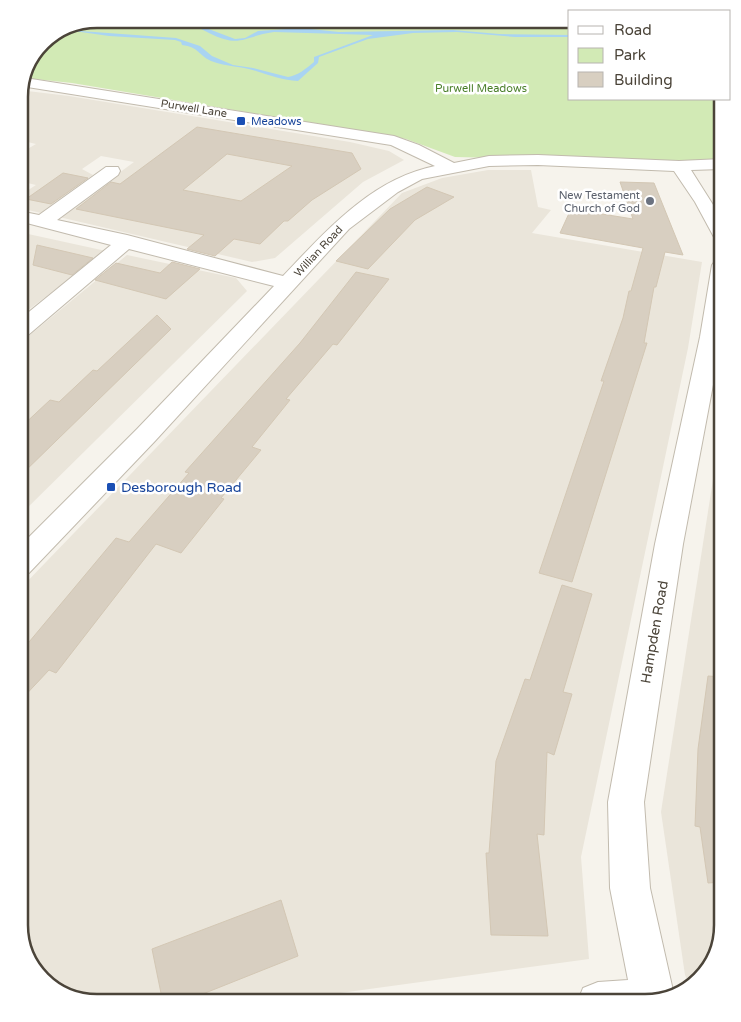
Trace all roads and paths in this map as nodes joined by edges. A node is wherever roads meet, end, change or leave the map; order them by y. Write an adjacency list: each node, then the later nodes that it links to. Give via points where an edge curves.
1 (29, 83): 4 (street, Purwell Lane, via 394,142)
2 (714, 164): 3 (street, Willian Road)
3 (679, 166): 4 (street, Willian Road, via 538,160 489,161); 6 (street)
4 (449, 167): 10 (street, Willian Road, via 417,175 392,188 342,225)
5 (112, 171): 8 (street)
6 (714, 217)
7 (28, 218): 8 (street)
8 (43, 221): 9 (street)
9 (127, 241): 10 (street); 11 (street)
10 (288, 283): 13 (street, Willian Road)
11 (28, 324)
12 (714, 351): 14 (street, Hampden Road, via 669,544 626,802 630,888)
13 (28, 555)
14 (653, 994)

